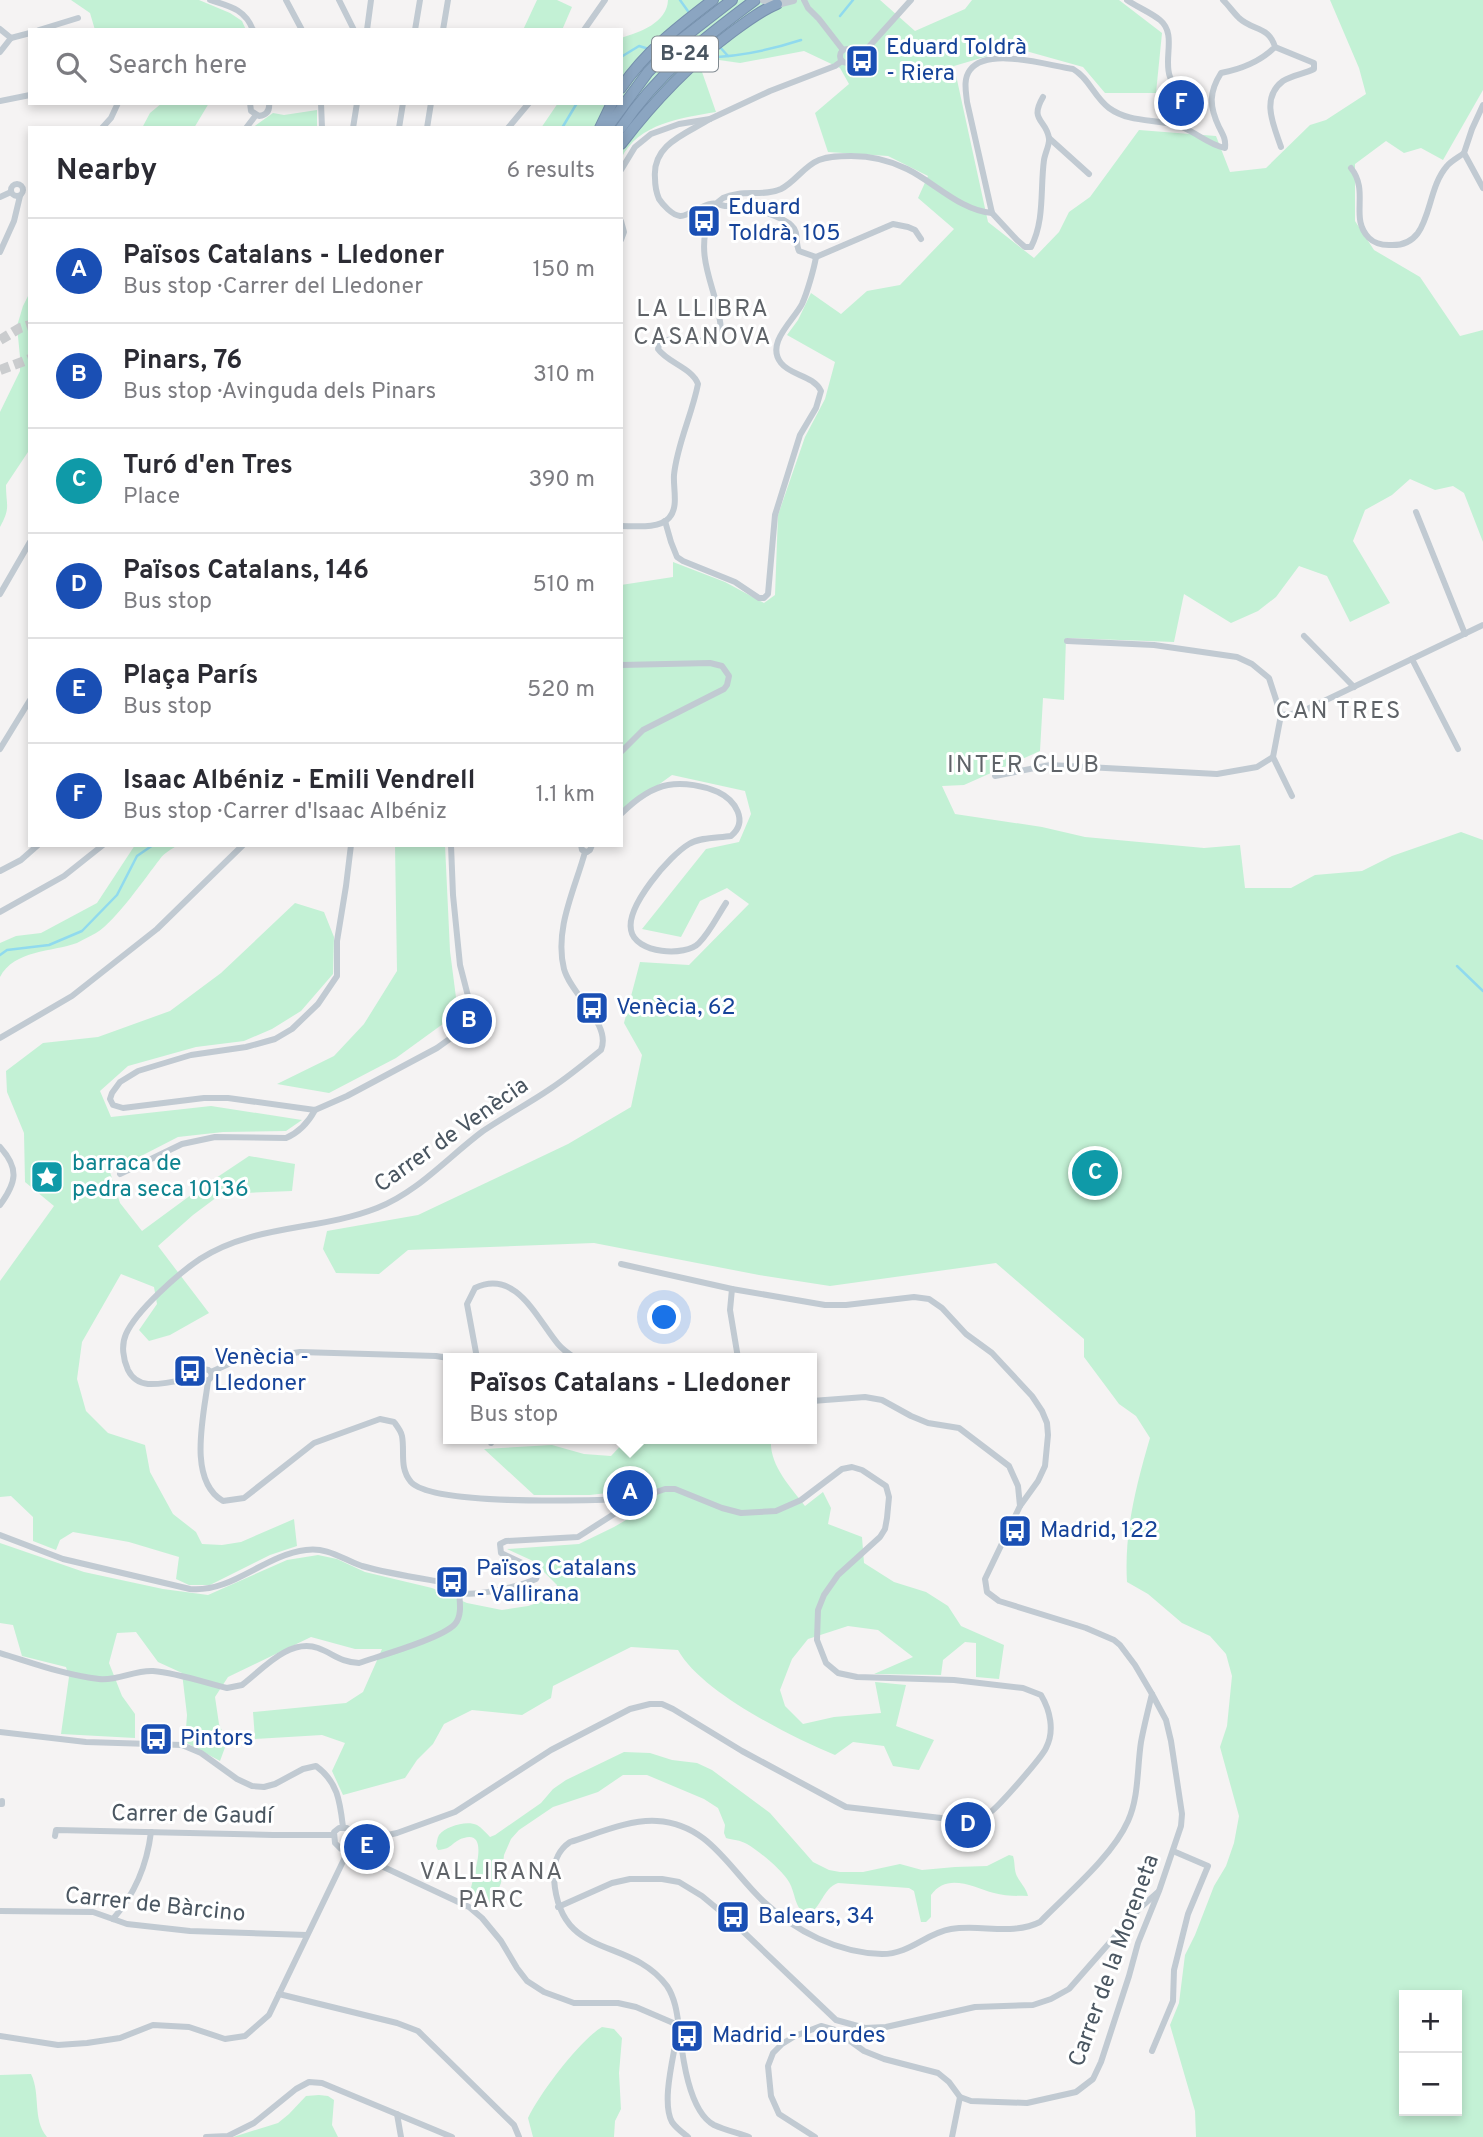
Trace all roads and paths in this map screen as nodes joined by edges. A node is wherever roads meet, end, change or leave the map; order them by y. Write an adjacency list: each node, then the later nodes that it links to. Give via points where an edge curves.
1 (210, 0): 20 (street, via 239,10)
2 (286, 0): 21 (street)
3 (339, 0): 22 (street)
4 (372, 0): 23 (street)
5 (420, 0): 24 (street)
6 (448, 0): 25 (street)
7 (605, 0): 26 (street)
8 (713, 0): 35 (highway, via 657,45)
9 (732, 0): 59 (highway, B-24, via 648,72)
10 (755, 0): 60 (highway, B-24, via 687,51)
11 (804, 0): 17 (street)
12 (911, 0): 33 (street, via 865,51)
13 (1127, 0): 61 (street, via 1166,26 1169,74 1187,116)
14 (1223, 0): 30 (street, via 1243,21 1267,32)
15 (792, 1): 16 (street); 17 (street)
16 (770, 2): 63 (highway, via 692,64)
17 (812, 12): 31 (street)
18 (78, 18): 19 (street)
19 (46, 28)
20 (252, 28)
21 (301, 28)
22 (353, 28)
23 (367, 28)
24 (415, 28)
25 (443, 28)
26 (585, 28)
27 (0, 29): 29 (street)
28 (28, 34): 29 (street)
29 (11, 38): 32 (street)
30 (1275, 47): 61 (street, via 1256,62 1221,73 1213,86 1211,106 1225,148); 64 (street, via 1314,63 1314,69 1281,82 1273,93 1269,104)
31 (844, 50): 33 (street); 34 (street)
32 (0, 52)
33 (854, 57): 34 (street, via 849,63)
34 (842, 61): 50 (street)
35 (623, 85)
36 (28, 95): 38 (street)
37 (1043, 97): 62 (street, via 1037,114)
38 (0, 102)
39 (117, 105): 51 (street)
40 (250, 105): 49 (street)
41 (269, 105): 49 (street, via 266,114)
42 (321, 105): 53 (street)
43 (357, 105): 54 (street)
44 (403, 105): 55 (street)
45 (431, 105): 56 (street)
46 (527, 105): 57 (street)
47 (611, 105): 58 (highway)
48 (1483, 105): 65 (street)
49 (256, 115): 52 (street)
50 (710, 119): 66 (street, via 651,135 635,147); 75 (street, via 670,142 654,173 661,202 678,216)
51 (104, 126)
52 (248, 126)
53 (322, 126)
54 (353, 126)
55 (399, 126)
56 (427, 126)
57 (511, 126)
58 (601, 126)
59 (608, 126)
60 (622, 126)
61 (1179, 126): 76 (street, via 1125,117 1100,101 1073,69 1022,58 980,62 970,70 965,85)
62 (1049, 138): 68 (street); 76 (street, via 1037,236 1031,247 1017,240)
63 (623, 142)
64 (1281, 147)
65 (1464, 153): 67 (street, via 1447,165 1421,229 1402,246 1380,244 1363,229 1359,177); 71 (street)
66 (623, 167)
67 (1351, 167)
68 (1089, 174)
69 (28, 182): 70 (street)
70 (22, 187): 72 (street, via 15,185); 73 (street)
71 (1483, 188)
72 (11, 192): 73 (street); 74 (street)
73 (20, 195): 78 (street)
74 (0, 197)
75 (716, 203): 76 (street, via 727,196 778,191 817,161 832,156 870,156 909,169 972,208); 79 (street, via 743,206 790,224 799,251); 81 (street, via 705,231 704,255 721,334 711,340 672,338 660,341 658,349 698,384 677,457 674,509)
76 (992, 213)
77 (921, 239): 79 (street, via 915,230 893,223)
78 (0, 252)
79 (816, 257): 81 (street, via 803,303 777,346 781,363 821,391 800,435 775,515 768,594 759,598 735,582 683,561 675,554)
80 (1416, 512): 86 (street)
81 (666, 521): 82 (street)
82 (623, 526)
83 (28, 545): 84 (street)
84 (0, 594)
85 (1483, 625): 86 (street)
86 (1465, 634): 89 (street)
87 (1304, 636): 91 (street)
88 (1067, 641): 93 (street, via 1154,645 1237,657 1269,678)
89 (1412, 659): 91 (street); 95 (street)
90 (623, 665): 96 (street, via 710,663 722,666 729,680 724,689 643,730)
91 (1354, 687): 93 (street, via 1299,713)
92 (28, 703): 94 (street)
93 (1281, 715): 97 (street)
94 (0, 748)
95 (1458, 749)
96 (623, 750)
97 (1273, 757): 98 (street, via 1256,767 1217,774 1050,765); 99 (street)
98 (995, 776)
99 (1292, 796)
100 (623, 812): 108 (street, via 657,788 680,785 718,793 736,808 740,819 731,836 693,842 654,878 630,925 640,946 660,951 698,945)
101 (36, 847): 107 (street)
102 (100, 847): 109 (street, via 64,876)
103 (241, 847): 110 (street, via 157,929 72,996)
104 (351, 847): 111 (street, via 337,941 337,976 318,1004 275,1039 138,1070 120,1082 110,1099 123,1108 228,1098)
105 (451, 847): 111 (street, via 460,965 468,996 463,1024 437,1048)
106 (583, 849): 122 (street, Carrer de Venècia, via 568,903 562,953 571,985 603,1034 601,1050 551,1089 491,1126 400,1197 348,1217 246,1238 189,1267 136,1318 126,1334 124,1356 130,1374 146,1384)
107 (0, 871)
108 (726, 903)
109 (0, 912)
110 (0, 1038)
111 (314, 1110): 113 (street, via 296,1134 286,1138 215,1137 182,1144)
112 (0, 1147): 114 (street, via 12,1164 14,1179)
113 (120, 1174)
114 (0, 1205)
115 (621, 1264): 116 (street)
116 (732, 1289): 119 (street, via 730,1310); 126 (street, via 825,1305 914,1297 929,1299 942,1308 1032,1396 1047,1423 1045,1466)
117 (476, 1353): 118 (street, via 467,1304 475,1288 491,1283 514,1289)
118 (568, 1353)
119 (737, 1353)
120 (443, 1358): 121 (street, via 300,1352 233,1362)
121 (211, 1372): 122 (street, via 204,1370); 123 (street)
122 (201, 1376): 123 (street)
123 (208, 1381): 125 (street, via 200,1463 207,1485 223,1502 244,1498 314,1443 380,1419 394,1422 401,1433 404,1471 412,1484 430,1492 549,1502)
124 (817, 1401): 126 (street, via 883,1400 929,1423 959,1428 1009,1466)
125 (639, 1499): 128 (street, via 578,1537 500,1544 501,1553 533,1566 536,1579 493,1591); 136 (street, via 675,1489 741,1513 776,1511 801,1500 842,1469 862,1469 886,1486 885,1529 824,1595 818,1609 817,1640 826,1663 838,1673 857,1677 954,1681 1032,1691 1041,1695 1051,1723 1046,1748 991,1813 967,1821 940,1818 845,1807 673,1709 650,1704 551,1750 455,1812 397,1833)
126 (1020, 1506): 130 (street, Carrer de la Moreneta, via 985,1579 987,1592 999,1601 1114,1640)
127 (0, 1535): 128 (street, via 63,1559 190,1589 218,1587 278,1557 319,1549 360,1565 443,1583)
128 (459, 1592): 129 (street, via 456,1622 435,1635 359,1663 345,1662 309,1646 296,1648 236,1688 154,1671 100,1679)
129 (0, 1653)
130 (1152, 1694): 138 (street, Carrer de la Moreneta, via 1166,1720 1176,1765 1182,1814); 140 (street, via 1135,1798 1124,1829 1040,1922 1028,1928 951,1929 899,1953 832,1945 763,1901 707,1839 677,1824 656,1821 594,1834 562,1847 554,1871)
131 (0, 1732): 132 (street, via 86,1742 183,1745 252,1786 264,1787 316,1766 338,1791)
132 (343, 1827): 134 (street); 136 (street)
133 (151, 1832): 134 (street, Carrer de Gaudí); 135 (street, Carrer de Gaudí, via 57,1830); 142 (street, via 129,1900)
134 (334, 1835): 137 (street, via 341,1849)
135 (55, 1836)
136 (356, 1838): 137 (street, via 357,1846)
137 (351, 1850): 143 (street); 146 (street, via 469,1907 501,1941 527,1981 544,1992 574,2003 636,2007)
138 (1173, 1852): 139 (street, Carrer de la Moreneta); 149 (street, via 1208,1866 1188,1914 1174,1970 1173,2001)
139 (1159, 1891): 145 (street, via 1069,1989 1051,1999 1033,2005 975,2007 865,2028); 150 (street, Carrer de la Moreneta, via 1093,2078 1076,2092 1027,2103 971,2101)
140 (558, 1907): 145 (street, via 630,1879 679,1882 731,1920); 146 (street, via 570,1927 585,1939 647,1966 668,1987)
141 (0, 1911): 142 (street, Carrer de Bàrcino, via 93,1912)
142 (114, 1919): 143 (street, Carrer de Bàrcino, via 190,1931)
143 (307, 1935): 144 (street)
144 (279, 1994): 148 (street, via 269,2015 246,2036 225,2039 188,2027 153,2025 120,2038 88,2043 58,2045); 155 (street, via 418,2031 514,2125)
145 (833, 2018): 147 (street)
146 (678, 2025): 156 (street, via 669,2114); 157 (street, via 687,2078 700,2111 712,2124)
147 (828, 2027): 150 (street, via 864,2051 938,2073); 158 (street, via 814,2028 782,2044 768,2066 771,2096 779,2114)
148 (0, 2036)
149 (1152, 2051)
150 (960, 2096): 159 (street)
151 (397, 2114): 152 (street, via 322,2083 309,2082 254,2123 228,2136); 153 (street); 154 (street)
152 (206, 2137)
153 (401, 2137)
154 (452, 2137)
155 (519, 2137)
156 (688, 2137)
157 (749, 2137)
158 (815, 2137)
159 (952, 2137)

